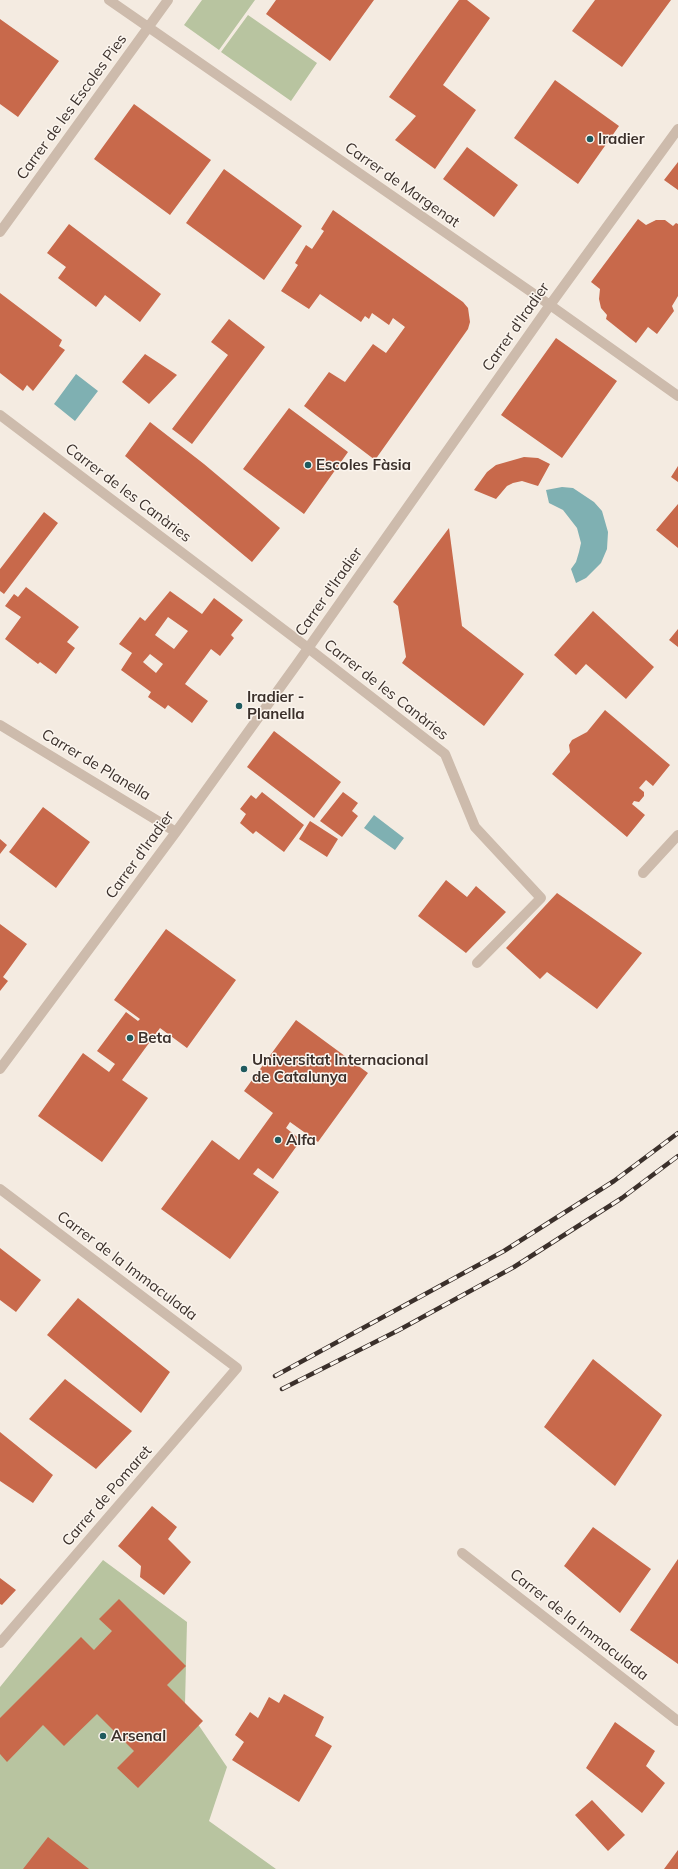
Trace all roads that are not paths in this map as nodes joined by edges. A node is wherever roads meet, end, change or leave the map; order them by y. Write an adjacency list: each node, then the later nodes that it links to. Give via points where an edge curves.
1 (109, 0): 3 (street, Carrer de Margenat)
2 (168, 0): 3 (street, Carrer de les Escoles Pies)
3 (147, 28): 5 (street, Carrer de les Escoles Pies); 6 (street, Carrer de Margenat)
4 (678, 128): 6 (street, Carrer d'Iradier)
5 (0, 232)
6 (550, 305): 7 (street, Carrer de Margenat); 9 (street, Carrer d'Iradier)
7 (678, 396)
8 (0, 415): 9 (street, Carrer de les Canàries)
9 (308, 648): 11 (street, Carrer d'Iradier); 14 (street, Carrer de les Canàries, via 445,754 475,827 541,898)
10 (0, 725): 11 (street, Carrer de Planella)
11 (176, 832): 15 (street, Carrer d'Iradier)
12 (678, 834): 13 (street)
13 (644, 873)
14 (477, 963)
15 (0, 1070)
16 (0, 1189): 17 (street, Carrer de la Immaculada)
17 (237, 1368): 19 (street, Carrer de Pomaret)
18 (462, 1553): 20 (street, Carrer de la Immaculada)
19 (0, 1643)
20 (678, 1722)

